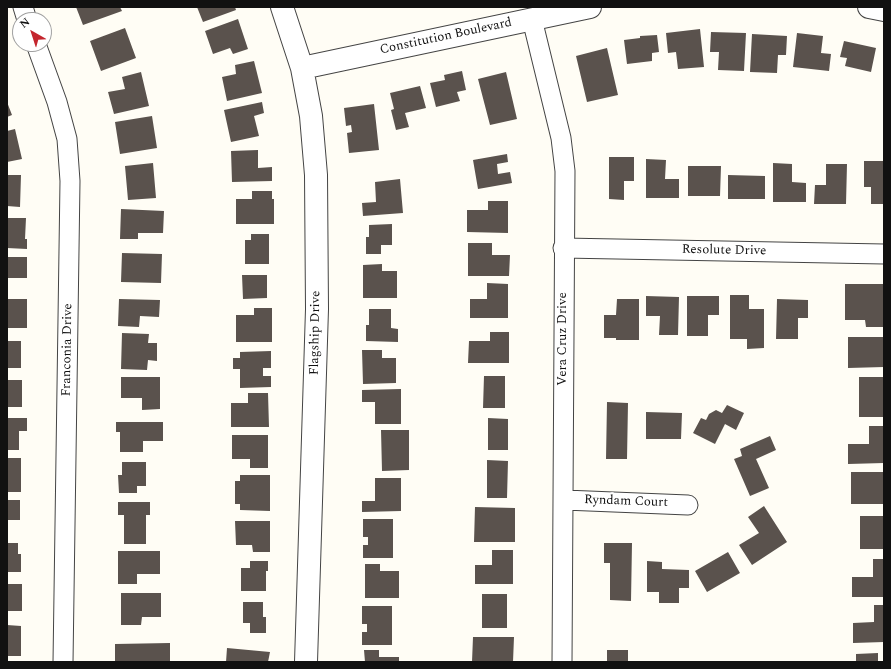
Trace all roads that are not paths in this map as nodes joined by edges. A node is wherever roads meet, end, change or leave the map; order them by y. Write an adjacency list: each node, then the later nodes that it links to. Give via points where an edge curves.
1 (282, 7): 7 (street, Flagship Drive)
2 (590, 7): 5 (street, Constitution Boulevard)
3 (870, 7): 4 (street)
4 (884, 10)
5 (532, 19): 7 (street, Constitution Boulevard); 8 (street, Vera Cruz Drive, via 561,138 565,171)
6 (39, 52): 12 (street, Franconia Drive, via 67,139 70,181)
7 (302, 68): 13 (street, Flagship Drive, via 311,116 316,175 317,309)
8 (563, 248): 9 (street, Resolute Drive); 10 (street, Vera Cruz Drive)
9 (884, 254)
10 (564, 500): 11 (street, Ryndam Court); 14 (street, Vera Cruz Drive)
11 (688, 505)
12 (63, 662)
13 (306, 662)
14 (562, 662)

